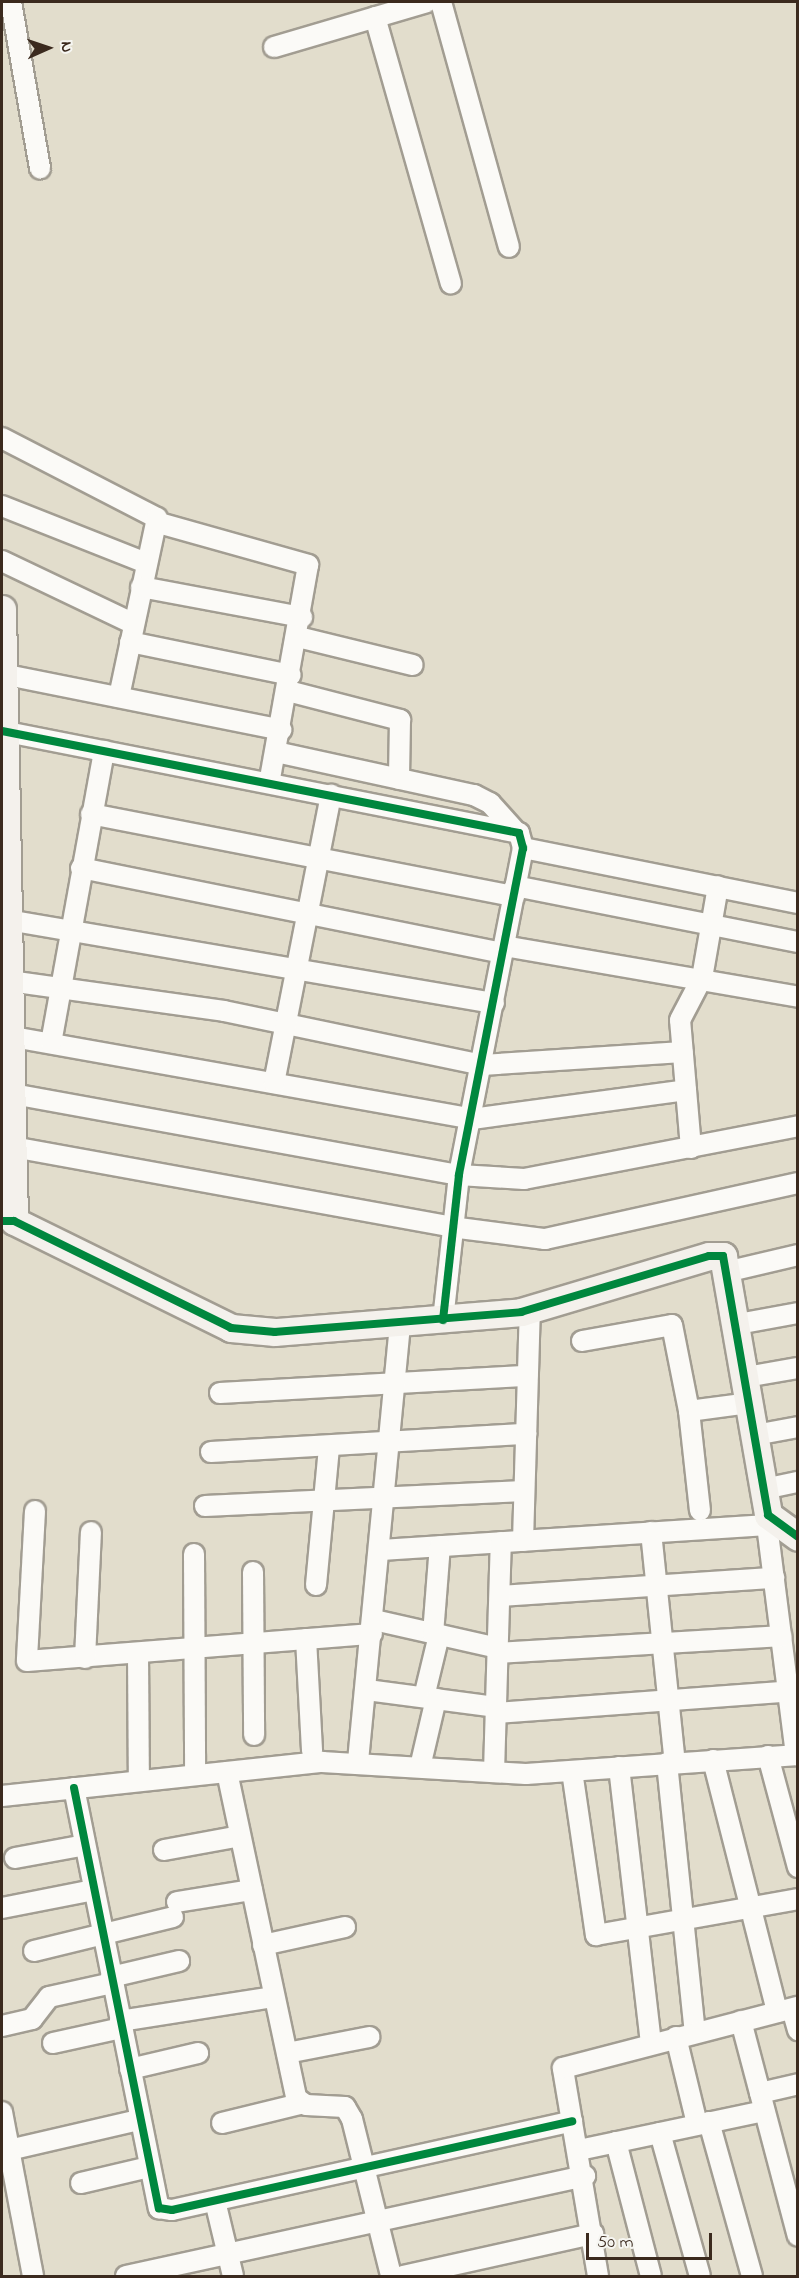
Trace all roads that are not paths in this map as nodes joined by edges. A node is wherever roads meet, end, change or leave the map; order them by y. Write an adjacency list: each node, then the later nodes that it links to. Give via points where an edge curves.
1 (11, 2): 6 (street)
2 (427, 2): 4 (street)
3 (441, 2): 7 (street)
4 (375, 17): 5 (street); 8 (street)
5 (274, 47)
6 (40, 169)
7 (509, 247)
8 (451, 283)
9 (2, 438): 11 (street, via 153,513)
10 (2, 506): 13 (street)
11 (159, 523): 13 (street); 16 (street, via 303,561 309,578)
12 (2, 561): 17 (street)
13 (146, 563): 14 (street)
14 (141, 588): 16 (street); 17 (street)
15 (2, 609): 20 (street)
16 (302, 617): 18 (street)
17 (132, 633): 21 (street); 22 (street)
18 (298, 637): 19 (street); 21 (street)
19 (413, 665)
20 (2, 674): 22 (street); 24 (street)
21 (289, 683): 23 (street); 27 (street, via 400,720)
22 (119, 697): 23 (street)
23 (280, 730): 26 (street)
24 (4, 731): 25 (street); 30 (street)
25 (104, 751): 28 (street); 31 (street)
26 (276, 752): 27 (street); 28 (street)
27 (399, 779): 32 (street, via 482,798)
28 (269, 783): 29 (street)
29 (331, 795): 32 (street); 33 (street)
30 (5, 806): 35 (street)
31 (91, 814): 33 (street); 34 (street)
32 (519, 840): 36 (street); 37 (street)
33 (321, 858): 37 (street); 39 (street)
34 (81, 868): 39 (street); 42 (street)
35 (5, 871): 40 (street)
36 (718, 886): 38 (street); 41 (street)
37 (514, 891): 41 (street); 44 (street)
38 (798, 903)
39 (308, 914): 44 (street); 45 (street)
40 (5, 920): 42 (street); 47 (street)
41 (711, 926): 43 (street); 46 (street)
42 (69, 930): 45 (street); 48 (street)
43 (798, 942)
44 (504, 950): 46 (street); 50 (street)
45 (295, 969): 50 (street); 51 (street)
46 (702, 978): 49 (street); 54 (street, via 681,1014)
47 (6, 980): 48 (street); 52 (street)
48 (61, 988): 51 (street); 53 (street)
49 (798, 997)
50 (494, 1003): 55 (street)
51 (285, 1024): 55 (street); 56 (street)
52 (6, 1036): 53 (street); 58 (street)
53 (51, 1043): 56 (street)
54 (683, 1052): 55 (street); 57 (street)
55 (482, 1065): 59 (street)
56 (274, 1083): 59 (street)
57 (686, 1090): 59 (street); 62 (street)
58 (7, 1093): 61 (street); 63 (street)
59 (472, 1119): 63 (street)
60 (798, 1126): 62 (street)
61 (7, 1146): 65 (street); 66 (street)
62 (691, 1148): 63 (street, via 546,1178)
63 (459, 1175): 66 (street)
64 (798, 1183): 66 (street, via 545,1239)
65 (8, 1221): 72 (street, via 231,1328 275,1332)
66 (451, 1227): 71 (street)
67 (798, 1255): 68 (street)
68 (730, 1271): 69 (street, via 716,1254); 73 (street)
69 (530, 1310): 71 (street); 76 (street)
70 (798, 1313): 73 (street)
71 (443, 1320): 72 (street)
72 (400, 1324): 78 (street)
73 (738, 1324): 77 (street)
74 (582, 1341): 81 (street, via 672,1325)
75 (798, 1368): 77 (street)
76 (528, 1376): 78 (street); 83 (street)
77 (746, 1377): 80 (street)
78 (396, 1387): 79 (street); 85 (street)
79 (220, 1393)
80 (750, 1403): 81 (street); 84 (street)
81 (689, 1411): 94 (street)
82 (798, 1427): 84 (street)
83 (526, 1434): 85 (street); 90 (street)
84 (755, 1435): 89 (street)
85 (391, 1443): 86 (street); 91 (street)
86 (329, 1447): 87 (street); 92 (street)
87 (211, 1452)
88 (798, 1482): 89 (street)
89 (764, 1490): 96 (street, via 768,1515)
90 (524, 1491): 91 (street); 99 (street)
91 (386, 1500): 92 (street); 102 (street)
92 (327, 1503): 93 (street); 106 (street)
93 (205, 1506)
94 (700, 1510)
95 (35, 1511): 118 (street, via 24,1659)
96 (781, 1528): 98 (street); 105 (street)
97 (91, 1532): 118 (street)
98 (651, 1532): 99 (street); 107 (street)
99 (523, 1541): 100 (street)
100 (501, 1542): 101 (street); 108 (street)
101 (440, 1546): 102 (street); 110 (street)
102 (381, 1550): 109 (street)
103 (194, 1554): 115 (street)
104 (253, 1572): 114 (street)
105 (774, 1578): 107 (street); 111 (street)
106 (316, 1586)
107 (655, 1586): 108 (street); 113 (street)
108 (500, 1596): 116 (street)
109 (373, 1627): 110 (street); 112 (street); 119 (street)
110 (436, 1634): 116 (street); 121 (street)
111 (781, 1636): 113 (street); 120 (street)
112 (306, 1639): 114 (street); 125 (street)
113 (660, 1642): 116 (street); 122 (street)
114 (255, 1643): 115 (street); 124 (street)
115 (194, 1648): 117 (street); 136 (street)
116 (498, 1651): 123 (street)
117 (138, 1653): 118 (street); 137 (street)
118 (86, 1658)
119 (367, 1690): 121 (street); 129 (street)
120 (793, 1691): 122 (street); 126 (street)
121 (430, 1698): 123 (street); 131 (street)
122 (669, 1700): 123 (street); 130 (street)
123 (496, 1710): 135 (street)
124 (254, 1734)
125 (312, 1751)
126 (797, 1755): 127 (street)
127 (768, 1756): 128 (street); 144 (street)
128 (713, 1760): 130 (street); 149 (street)
129 (358, 1761): 131 (street); 134 (street)
130 (671, 1763): 132 (street); 150 (street)
131 (420, 1767): 135 (street)
132 (619, 1767): 133 (street); 152 (street)
133 (572, 1771): 135 (street); 152 (street, via 592,1930 601,1935)
134 (226, 1772): 136 (street); 140 (street)
135 (494, 1772)
136 (195, 1775): 137 (street)
137 (139, 1781): 138 (street)
138 (74, 1788): 139 (street); 141 (street)
139 (2, 1796)
140 (240, 1836): 142 (street); 146 (street)
141 (85, 1845): 143 (street); 145 (street)
142 (164, 1850)
143 (15, 1858)
144 (798, 1867)
145 (94, 1890): 148 (street); 153 (street)
146 (252, 1890): 153 (street); 154 (street)
147 (798, 1899): 149 (street)
148 (2, 1908)
149 (749, 1912): 150 (street); 159 (street)
150 (681, 1923): 152 (street); 164 (street)
151 (345, 1927): 154 (street)
152 (635, 1930): 168 (street)
153 (102, 1934): 155 (street); 157 (street)
154 (263, 1945): 158 (street)
155 (34, 1952)
156 (179, 1961): 157 (street)
157 (112, 1980): 161 (street); 162 (street, via 48,1997 32,2019)
158 (274, 1997): 161 (street); 170 (street)
159 (789, 2010): 160 (street); 163 (street)
160 (741, 2021): 164 (street); 173 (street)
161 (121, 2025): 167 (street); 171 (street)
162 (2, 2026)
163 (798, 2030)
164 (695, 2032): 166 (street)
165 (369, 2037): 170 (street)
166 (676, 2037): 168 (street); 178 (street)
167 (53, 2043)
168 (651, 2043): 177 (street, via 563,2068)
169 (198, 2053): 171 (street)
170 (286, 2053): 174 (street)
171 (130, 2069): 176 (street)
172 (798, 2084): 173 (street)
173 (762, 2102): 178 (street); 192 (street)
174 (300, 2104): 179 (street); 185 (street, via 345,2107)
175 (2, 2112): 182 (street)
176 (140, 2120): 182 (street); 184 (street)
177 (572, 2121): 183 (street); 185 (street)
178 (703, 2123): 180 (street); 202 (street)
179 (222, 2124)
180 (660, 2133): 181 (street); 201 (street)
181 (616, 2142): 183 (street); 200 (street)
182 (6, 2144): 188 (street)
183 (579, 2150): 186 (street)
184 (149, 2167): 187 (street); 189 (street, via 159,2208)
185 (367, 2167): 189 (street); 190 (street)
186 (585, 2176): 190 (street); 191 (street)
187 (81, 2183)
188 (10, 2198): 194 (street)
189 (215, 2201): 193 (street)
190 (379, 2222): 193 (street); 197 (street)
191 (593, 2234): 198 (street); 199 (street)
192 (798, 2236)
193 (228, 2256): 195 (street); 196 (street)
194 (33, 2277)
195 (126, 2277)
196 (233, 2277)
197 (391, 2277)
198 (403, 2277)
199 (598, 2277)
200 (651, 2277)
201 (700, 2277)
202 (752, 2277)

